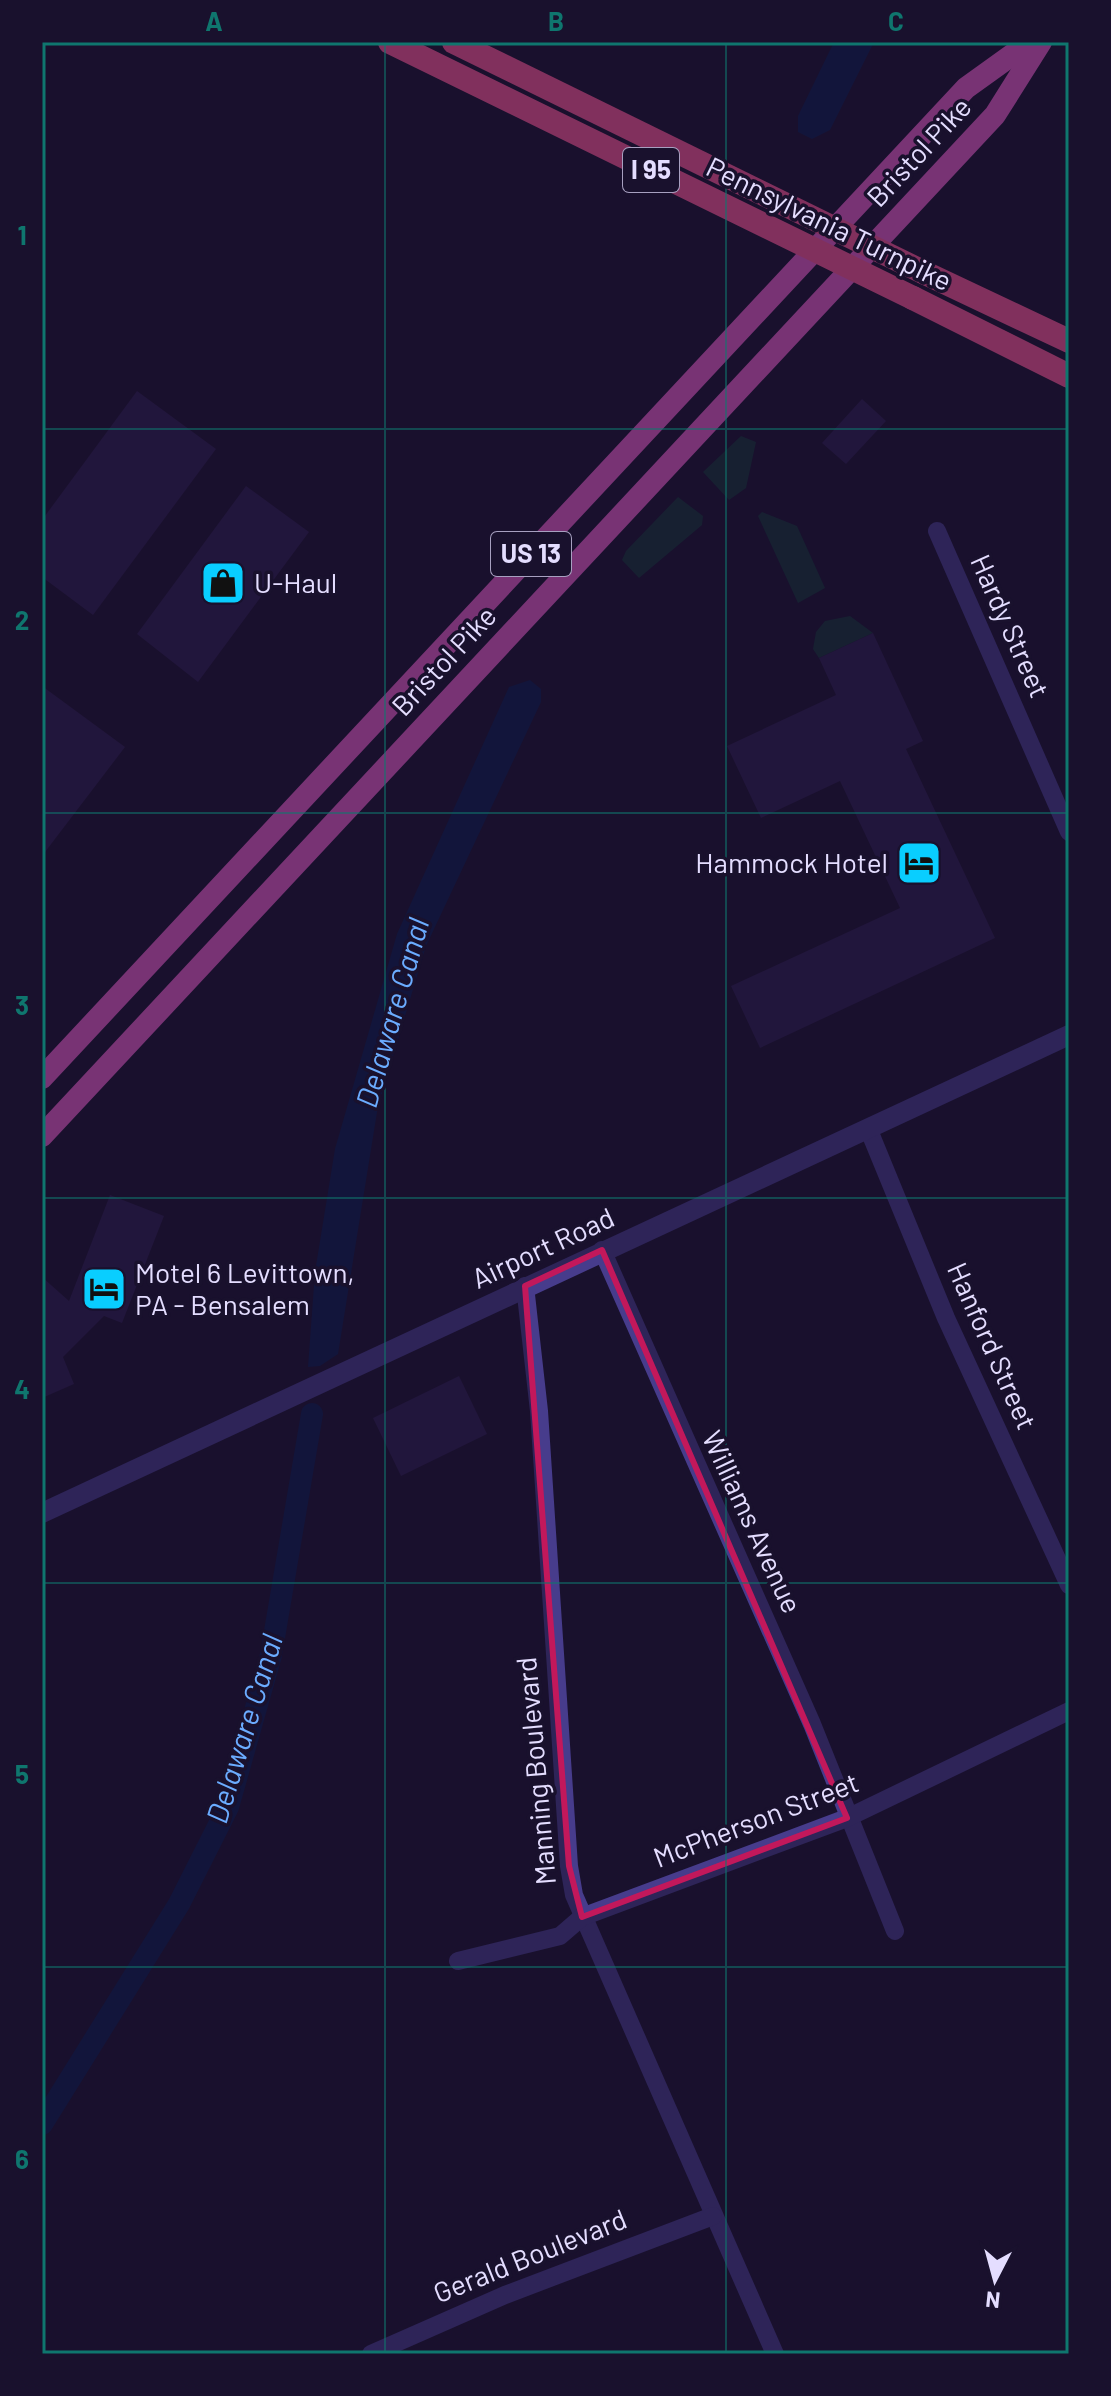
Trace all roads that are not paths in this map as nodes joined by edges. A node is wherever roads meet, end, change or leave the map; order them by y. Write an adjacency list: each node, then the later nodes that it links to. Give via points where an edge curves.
1 (390, 42): 6 (highway, Pennsylvania Turnpike / I 95, bridge)
2 (454, 42): 5 (highway, Pennsylvania Turnpike / I 95, bridge)
3 (1030, 42): 10 (highway, Bristol Pike / US 13, via 966,88)
4 (1041, 42): 12 (highway, Bristol Pike / US 13, via 995,115)
5 (1069, 341)
6 (1069, 376)
7 (937, 531): 8 (street, Hardy Street)
8 (1069, 832)
9 (1069, 1035): 11 (street, Airport Road)
10 (42, 1078)
11 (868, 1128): 13 (street, Airport Road); 16 (street, Hanford Street, via 946,1318)
12 (42, 1136)
13 (602, 1250): 14 (street, Airport Road); 18 (street, Williams Avenue, via 812,1724)
14 (525, 1286): 15 (street, Airport Road); 19 (street, Manning Boulevard, via 539,1411 569,1866)
15 (42, 1513)
16 (1069, 1585)
17 (1069, 1711): 18 (street, McPherson Street)
18 (847, 1818): 19 (street, McPherson Street); 20 (street, Williams Avenue)
19 (582, 1917): 21 (street, McPherson Street, via 560,1936); 22 (street, Manning Boulevard)
20 (895, 1931)
21 (458, 1961)
22 (713, 2216): 23 (street, Gerald Boulevard, via 532,2283); 24 (street, Manning Boulevard)
23 (371, 2354)
24 (775, 2354)

